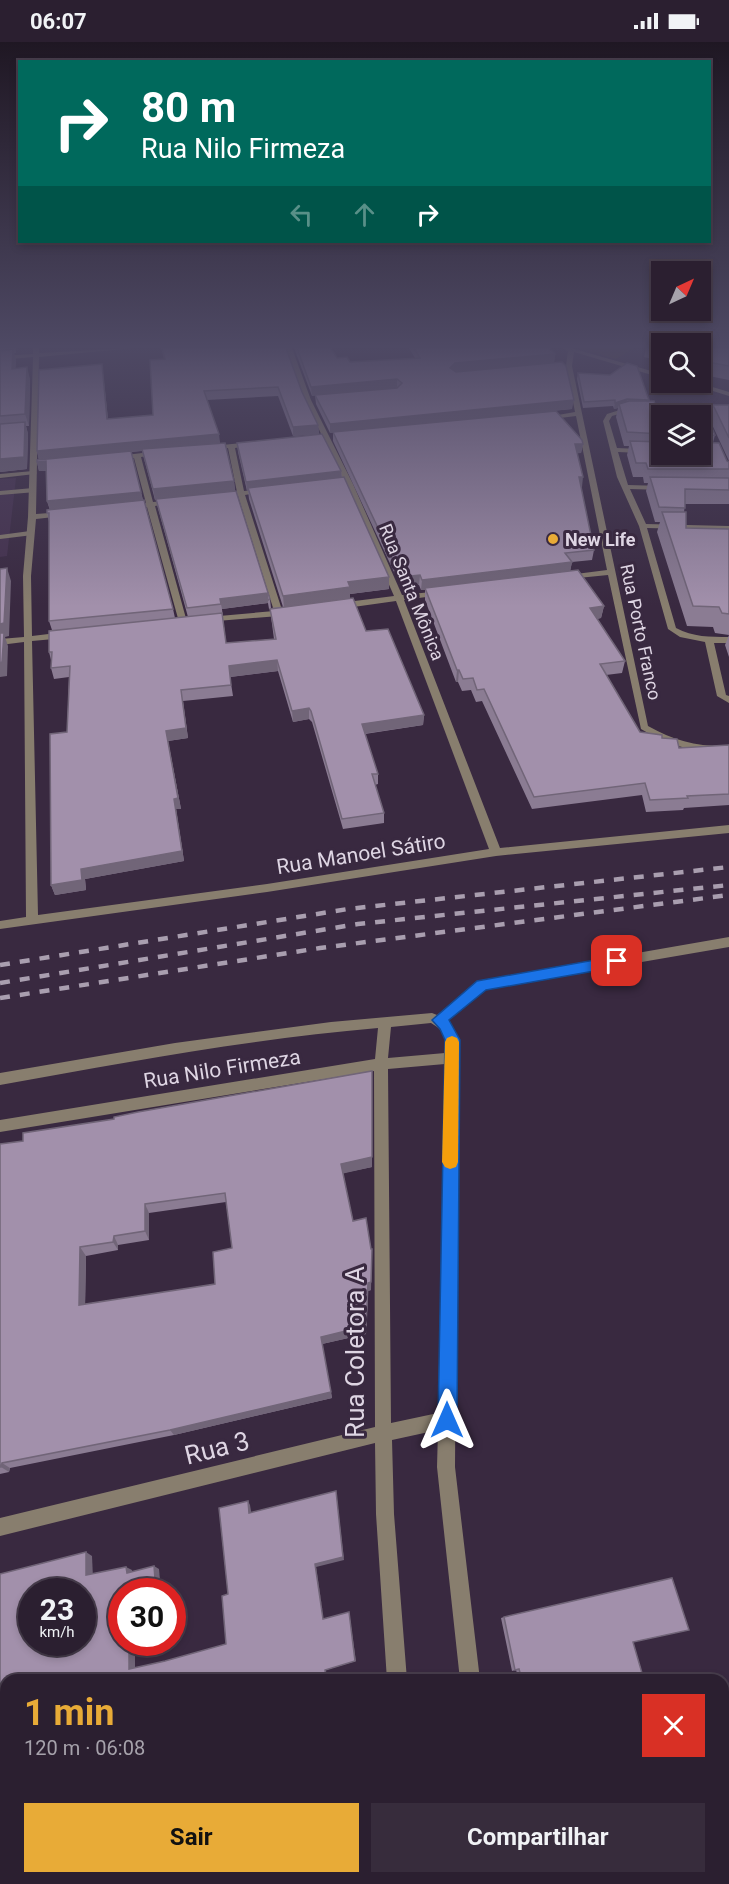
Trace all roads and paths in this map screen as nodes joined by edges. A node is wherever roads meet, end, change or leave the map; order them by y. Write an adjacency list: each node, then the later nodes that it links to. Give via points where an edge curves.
1 (33, 434): 15 (street)
2 (329, 434): 5 (street, Rua Santa Mônica)
3 (582, 434): 35 (street, Rua Porto Franco)
4 (610, 434): 10 (street)
5 (331, 438): 6 (street); 18 (street, Rua Santa Mônica)
6 (315, 439)
7 (255, 444): 8 (street)
8 (231, 446): 9 (street); 24 (street)
9 (208, 448)
10 (614, 450): 12 (street); 19 (street)
11 (172, 452): 13 (street)
12 (651, 452)
13 (137, 456): 14 (street); 27 (street)
14 (104, 459)
15 (36, 467): 16 (street); 21 (street)
16 (0, 477)
17 (338, 484): 18 (street)
18 (349, 484): 38 (street, Rua Santa Mônica)
19 (625, 487): 20 (street); 31 (street)
20 (671, 488)
21 (33, 490): 23 (street); 30 (street)
22 (273, 490): 24 (street)
23 (0, 493)
24 (241, 493): 25 (street); 41 (street)
25 (207, 497)
26 (184, 500): 27 (street)
27 (151, 504): 28 (street); 42 (street)
28 (115, 508)
29 (68, 513): 30 (street)
30 (32, 517): 33 (street)
31 (643, 526): 32 (street); 46 (street, via 672,629)
32 (729, 528)
33 (30, 533): 34 (street); 45 (street)
34 (0, 537)
35 (611, 572): 36 (street); 50 (street, Rua Porto Franco, via 644,727 682,746)
36 (552, 579)
37 (446, 592): 38 (street)
38 (399, 598): 39 (street); 52 (street, Rua Santa Mônica)
39 (333, 606)
40 (301, 610): 41 (street)
41 (279, 613): 42 (street)
42 (183, 622): 43 (street)
43 (171, 623)
44 (77, 633): 45 (street)
45 (27, 639): 48 (street); 53 (street)
46 (709, 640): 47 (street); 49 (street, via 722,696)
47 (729, 640)
48 (0, 642)
49 (729, 700)
50 (729, 749)
51 (729, 829): 52 (street, Rua Manoel Sátiro)
52 (496, 852): 53 (street, Rua Manoel Sátiro)
53 (32, 919): 54 (street, Rua Manoel Sátiro)
54 (0, 925)
55 (729, 942): 57 (street, via 482,985)
56 (385, 1023): 57 (street, Rua Nilo Firmeza, via 432,1018); 59 (street, Rua Coletora A); 60 (street, Rua Nilo Firmeza, via 175,1048)
57 (442, 1023): 58 (street, via 452,1040)
58 (452, 1058): 59 (street, Rua Nilo Firmeza); 62 (street)
59 (381, 1064): 61 (street, Rua Nilo Firmeza); 63 (street, Rua Coletora A)
60 (0, 1079)
61 (0, 1126)
62 (447, 1420): 63 (street, Rua 3); 66 (street, via 446,1467)
63 (383, 1433): 64 (street, Rua 3); 65 (street, Rua Coletora A)
64 (0, 1527)
65 (397, 1674)
66 (469, 1674)

